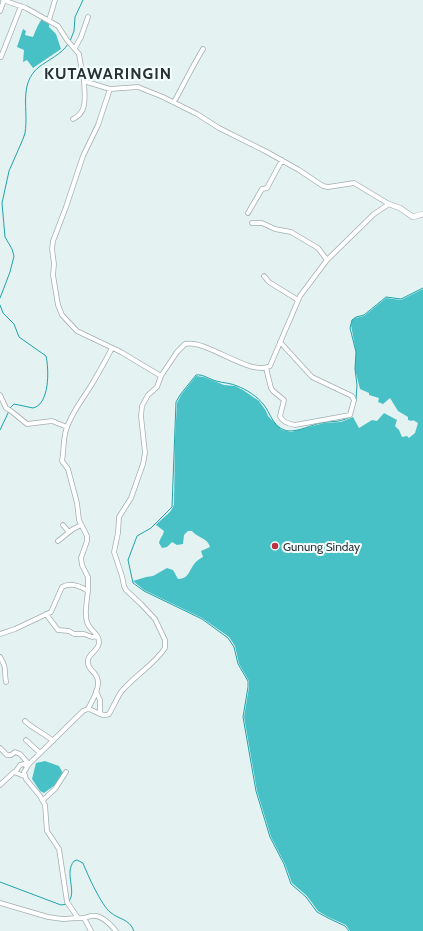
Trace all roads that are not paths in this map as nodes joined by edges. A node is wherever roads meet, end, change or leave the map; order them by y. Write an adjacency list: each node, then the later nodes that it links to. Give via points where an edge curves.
1 (4, 0): 4 (street); 5 (street)
2 (21, 0): 4 (street)
3 (55, 0): 7 (street)
4 (20, 6): 7 (street); 10 (street)
5 (0, 11)
6 (88, 17): 8 (street)
7 (49, 20): 8 (street, via 60,28)
8 (74, 47): 11 (street, via 81,59)
9 (203, 49): 13 (street)
10 (1, 57)
11 (84, 80): 12 (street); 14 (street, via 84,107)
12 (110, 89): 13 (street, via 135,86); 24 (street, via 97,129 83,156 52,249 53,275 62,315 77,331)
13 (174, 102): 15 (street)
14 (74, 119)
15 (282, 160): 16 (street, via 323,186 328,188 354,183); 17 (street, via 266,189 262,189)
16 (388, 204): 18 (street, via 413,217); 20 (street, via 374,214)
17 (248, 213)
18 (423, 214)
19 (252, 223): 20 (street, via 262,223 291,232 318,248)
20 (327, 260): 22 (street)
21 (264, 276): 22 (street, via 269,282)
22 (298, 300): 23 (street)
23 (280, 342): 25 (street, via 272,363); 25 (street, via 312,376 352,396 354,400 350,415 295,425 286,422 280,416 284,400 271,388)
24 (112, 348): 26 (street); 28 (street)
25 (266, 368): 26 (street, via 252,367 188,343 182,345)
26 (162, 376): 41 (street, via 142,406 145,453 143,464 131,498 119,517 114,552 126,590 155,619 165,640 165,648 128,683 111,711 106,715)
27 (0, 395): 28 (street, via 6,408 27,424 52,421)
28 (67, 427): 30 (street, via 62,461 72,481)
29 (62, 525): 31 (street)
30 (81, 525): 31 (street); 33 (street, via 87,536 81,558 88,577)
31 (69, 532): 32 (street)
32 (58, 541)
33 (88, 591): 34 (street, via 74,585 65,586 52,610); 36 (street, via 87,622)
34 (46, 614): 35 (street); 36 (street, via 58,630)
35 (0, 634)
36 (97, 636): 39 (street, via 99,645 88,660 89,667 98,677)
37 (0, 657): 38 (street, via 5,666)
38 (6, 682)
39 (96, 690): 40 (street); 41 (street, via 100,700)
40 (88, 709): 41 (street); 44 (street)
41 (100, 713)
42 (25, 722): 44 (street)
43 (26, 740): 46 (street)
44 (53, 741): 46 (street)
45 (0, 748): 47 (street, via 7,755 18,753)
46 (40, 753): 47 (street)
47 (28, 765): 48 (street, via 20,765); 50 (street, via 24,770)
48 (16, 771): 50 (street); 51 (street)
49 (66, 772): 52 (street, via 55,789)
50 (24, 776): 52 (street)
51 (0, 785)
52 (42, 800): 54 (street, via 45,805 48,834 59,849 68,903)
53 (0, 903): 54 (street, via 48,918)
54 (78, 918): 55 (street)
55 (84, 918): 56 (street); 57 (street, via 100,918)
56 (91, 931)
57 (116, 931)

